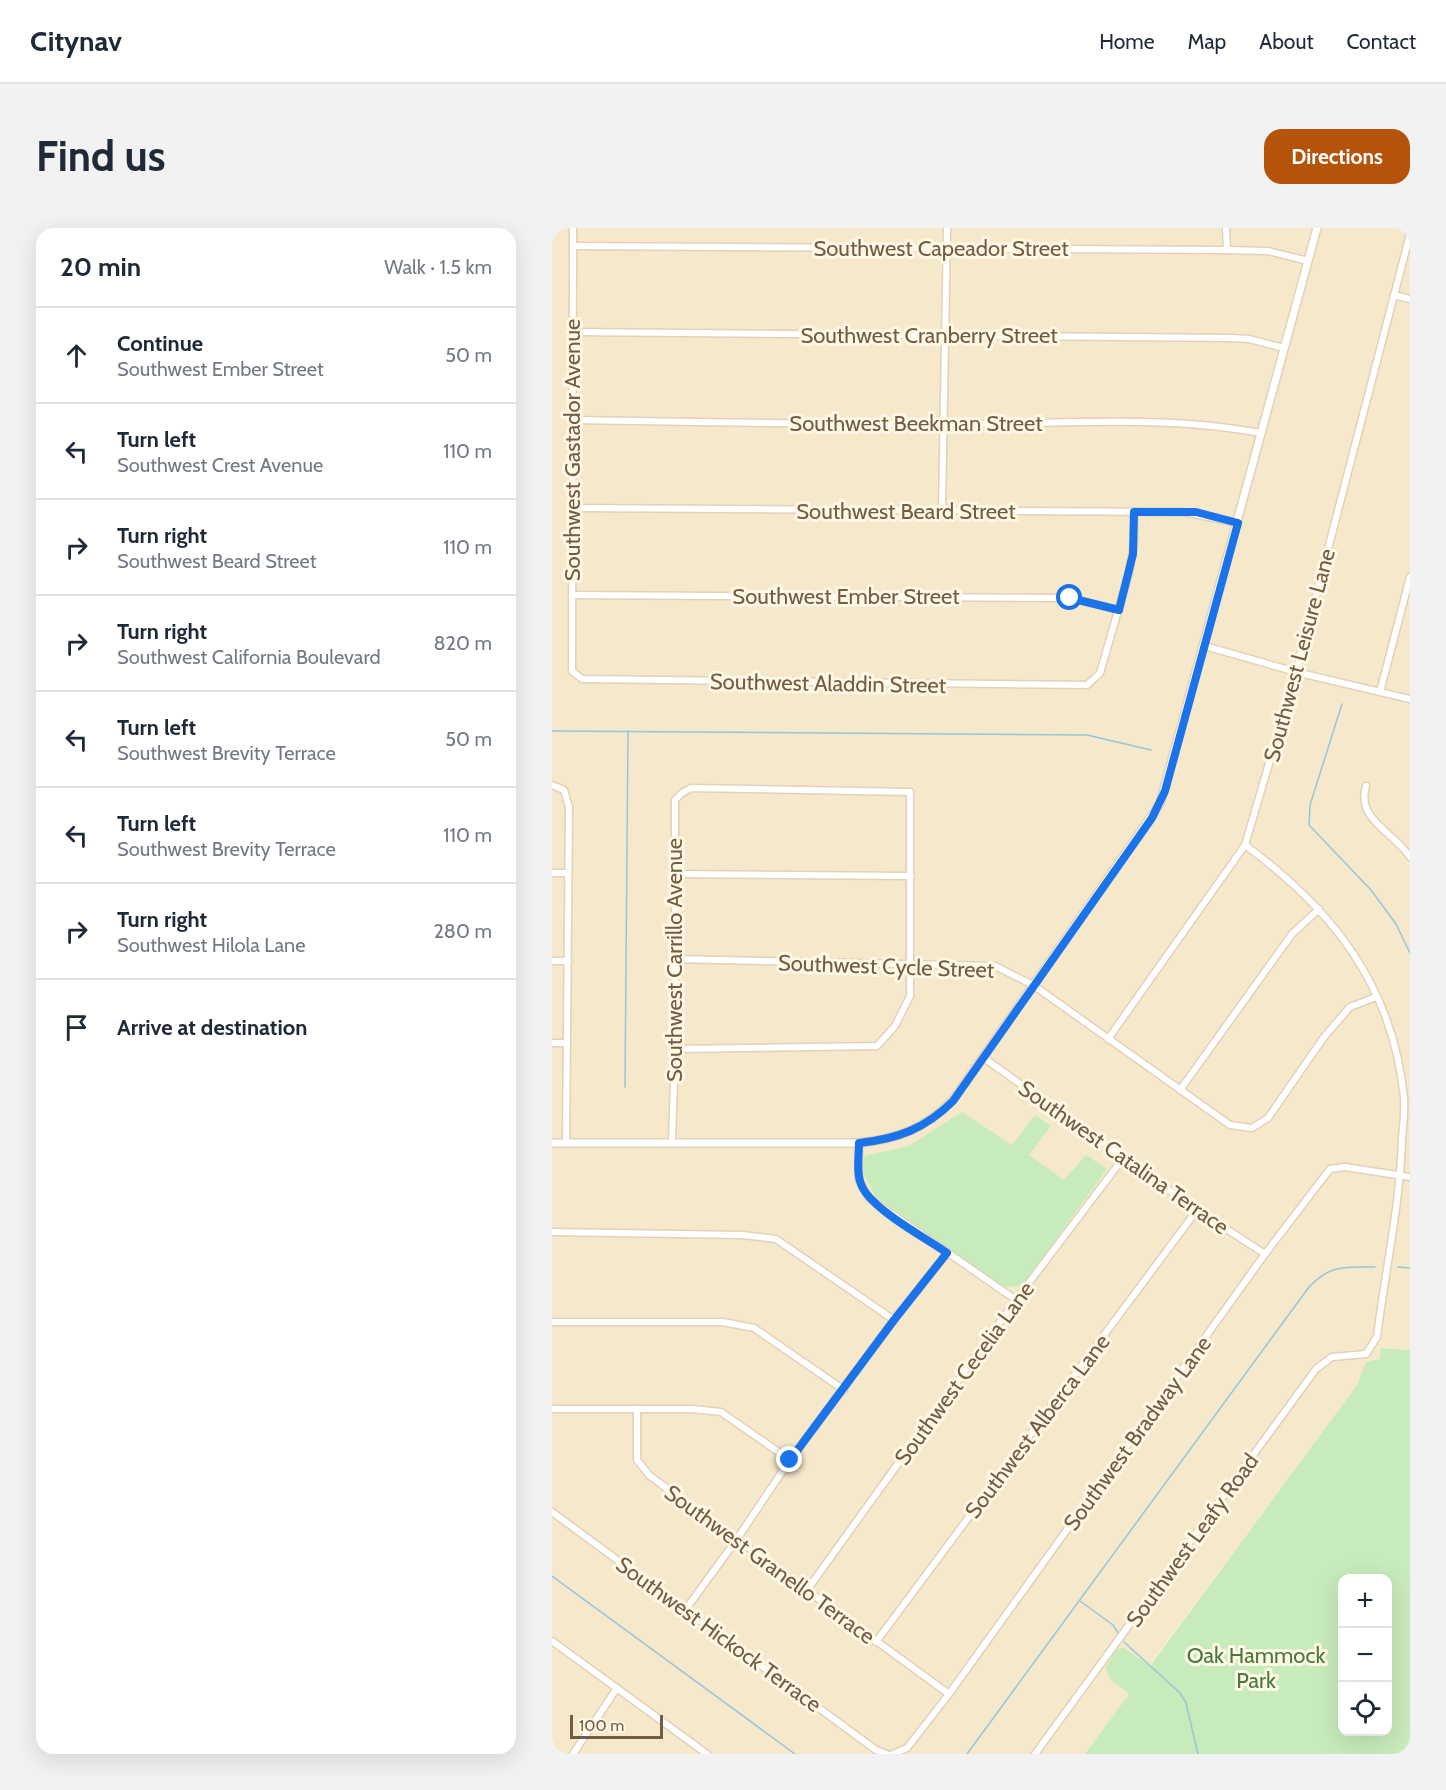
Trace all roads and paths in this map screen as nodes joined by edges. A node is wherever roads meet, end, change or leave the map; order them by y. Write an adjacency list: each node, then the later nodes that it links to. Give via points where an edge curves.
1 (573, 228): 6 (street, Southwest Gastador Avenue)
2 (947, 228): 7 (street)
3 (1226, 228): 8 (street)
4 (1317, 228): 9 (street)
5 (1410, 234): 10 (street, Southwest Leisure Lane)
6 (573, 246): 7 (street, Southwest Capeador Street); 12 (street, Southwest Gastador Avenue)
7 (947, 249): 8 (street, Southwest Capeador Street); 13 (street)
8 (1227, 250): 9 (street, Southwest Capeador Street, via 1268,251)
9 (1308, 261): 14 (street)
10 (1394, 295): 11 (street); 27 (street, Southwest Leisure Lane)
11 (1410, 299)
12 (573, 333): 13 (street, Southwest Cranberry Street); 15 (street, Southwest Gastador Avenue)
13 (945, 335): 14 (street, Southwest Cranberry Street, via 1242,338); 16 (street)
14 (1284, 348): 17 (street)
15 (572, 420): 16 (street, Southwest Beekman Street); 18 (street, Southwest Gastador Avenue)
16 (944, 424): 17 (street, Southwest Beekman Street, via 1169,424 1225,427); 19 (street)
17 (1260, 434): 21 (street)
18 (572, 508): 19 (street, Southwest Beard Street); 23 (street, Southwest Gastador Avenue)
19 (942, 511): 20 (street, Southwest Beard Street)
20 (1134, 512): 21 (street, Southwest Beard Street, via 1196,512); 24 (street, via 1133,554)
21 (1238, 523): 25 (street)
22 (1410, 577): 28 (street)
23 (572, 595): 24 (street, Southwest Ember Street, via 1070,598); 26 (street, Southwest Gastador Avenue)
24 (1119, 610): 26 (street, Southwest Aladdin Street, via 1100,673 1087,685 582,680)
25 (1205, 646): 27 (street); 43 (street, via 1160,804)
26 (572, 671)
27 (1296, 672): 28 (street); 32 (street, Southwest Leisure Lane)
28 (1380, 692): 29 (street)
29 (1410, 699)
30 (552, 785): 35 (street, via 564,790 568,807)
31 (1366, 786): 33 (street, via 1365,810)
32 (1245, 845): 38 (street, via 1297,885); 45 (street, Southwest Leisure Lane)
33 (1409, 853)
34 (552, 873): 35 (street)
35 (568, 873): 41 (street)
36 (675, 874): 37 (street); 37 (street, Southwest Carrillo Avenue, via 675,801 692,788 910,792); 39 (street, Southwest Carrillo Avenue)
37 (911, 876): 42 (street)
38 (1319, 909): 44 (street, via 1337,928); 50 (street, via 1292,934)
39 (674, 959): 42 (street, Southwest Cycle Street); 48 (street, Southwest Carrillo Avenue)
40 (552, 961): 41 (street)
41 (568, 961): 46 (street)
42 (911, 964): 43 (street, Southwest Cycle Street, via 995,966); 48 (street, via 910,996 895,1026 877,1046)
43 (1033, 985): 45 (street, Southwest Cycle Street); 49 (street)
44 (1376, 997): 50 (street, Southwest Cycle Street, via 1350,1007 1324,1037 1268,1118 1251,1128 1230,1125); 56 (street, via 1391,1038 1404,1099)
45 (1108, 1039): 50 (street, Southwest Cycle Street)
46 (567, 1042): 47 (street); 53 (street)
47 (552, 1043)
48 (675, 1049): 51 (street, Southwest Carrillo Avenue)
49 (984, 1058): 54 (street, via 939,1115 891,1140); 55 (street, Southwest Catalina Terrace)
50 (1180, 1090)
51 (672, 1141): 53 (street); 54 (street)
52 (552, 1143): 53 (street)
53 (566, 1143)
54 (859, 1143): 60 (street, via 859,1180 864,1192)
55 (1124, 1157): 58 (street, Southwest Catalina Terrace); 62 (street, Southwest Cecelia Lane)
56 (1401, 1176): 57 (street); 61 (street, Southwest Bradway Lane, via 1345,1167 1330,1169); 81 (street, Southwest Leafy Road, via 1377,1337 1366,1354 1332,1357 1316,1369)
57 (1410, 1177)
58 (1197, 1210): 61 (street, Southwest Catalina Terrace); 74 (street, Southwest Alberca Lane)
59 (552, 1232): 63 (street, via 776,1239)
60 (947, 1253): 62 (street); 63 (street)
61 (1265, 1254): 76 (street, Southwest Bradway Lane)
62 (1016, 1300): 71 (street, Southwest Cecelia Lane)
63 (894, 1320): 65 (street)
64 (552, 1322): 65 (street, via 723,1322 754,1328)
65 (844, 1390): 68 (street)
66 (552, 1409): 67 (street)
67 (637, 1409): 68 (street, via 721,1412); 70 (street, Southwest Granello Terrace, via 639,1465)
68 (790, 1460): 70 (street)
69 (552, 1512): 72 (street, Southwest Hickock Terrace)
70 (737, 1539): 71 (street, Southwest Granello Terrace); 72 (street)
71 (807, 1590): 74 (street, Southwest Granello Terrace)
72 (686, 1609): 79 (street, Southwest Hickock Terrace, via 876,1750)
73 (552, 1641): 75 (street)
74 (876, 1642): 76 (street, Southwest Granello Terrace)
75 (617, 1688): 77 (street); 78 (street)
76 (949, 1694): 80 (street, Southwest Bradway Lane, via 907,1748)
77 (573, 1754)
78 (707, 1754)
79 (887, 1754)
80 (897, 1754)
81 (1035, 1754)

